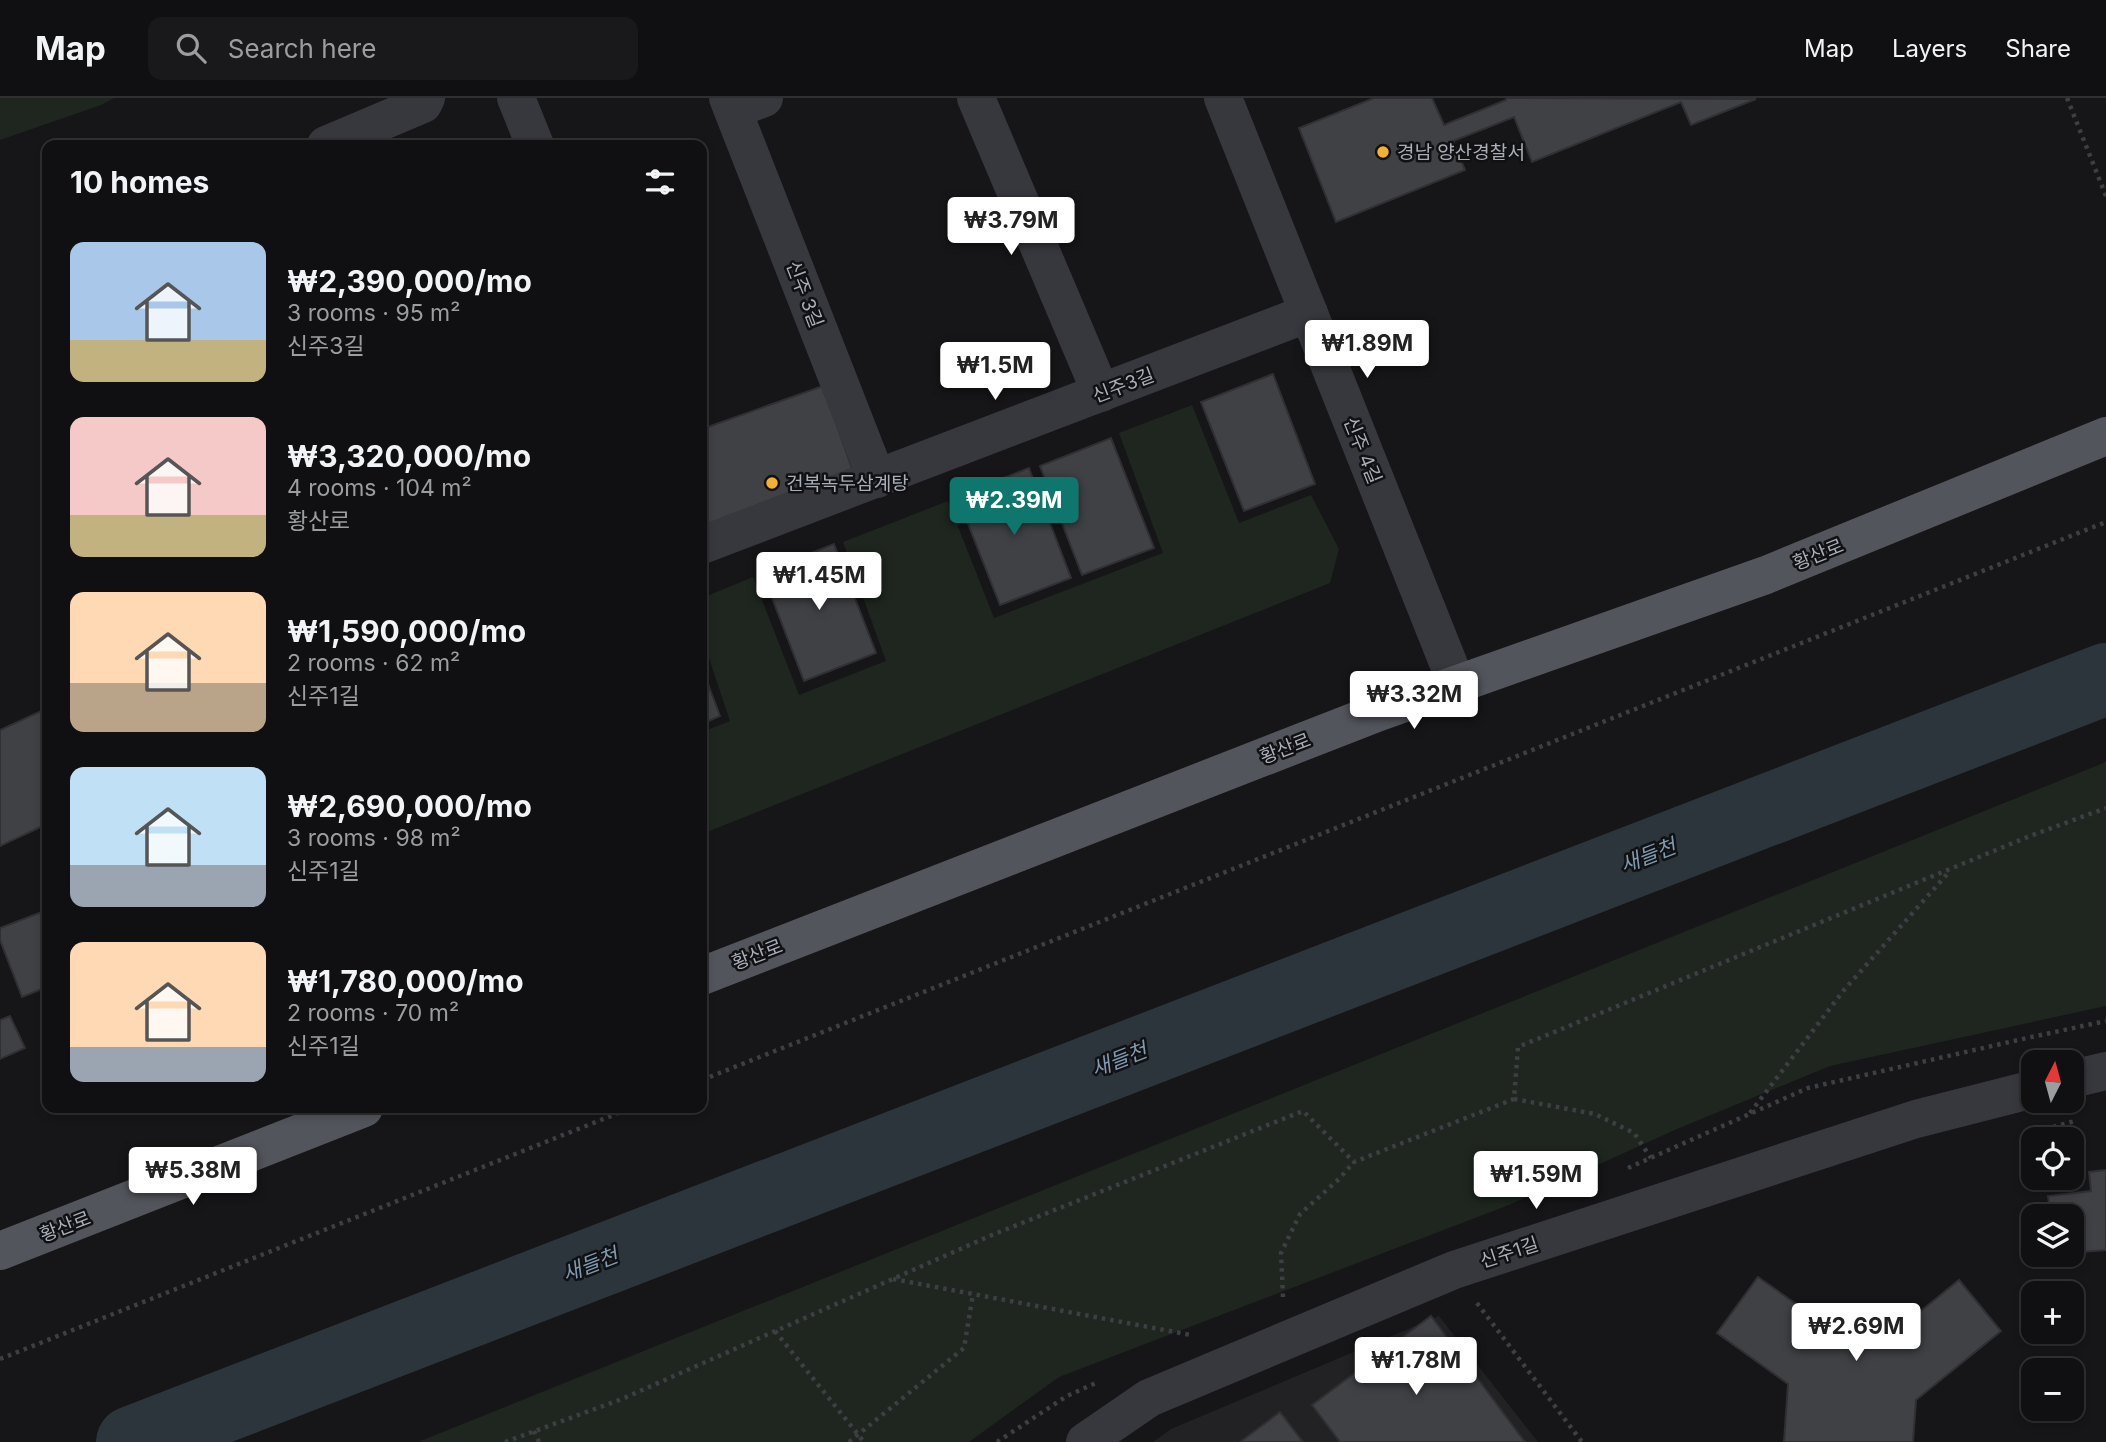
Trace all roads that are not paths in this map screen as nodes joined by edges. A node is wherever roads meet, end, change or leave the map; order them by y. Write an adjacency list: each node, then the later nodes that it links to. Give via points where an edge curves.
1 (426, 98): 6 (street, via 422,104)
2 (516, 98): 7 (street)
3 (976, 98): 9 (street)
4 (1223, 98): 8 (street, 신주 4길)
5 (742, 102): 11 (street, 신주 3길)
6 (338, 140)
7 (534, 140)
8 (1309, 313): 9 (street, 신주3길); 13 (street, 신주 4길)
9 (1101, 393): 11 (street, 신주3길)
10 (2106, 436): 13 (main road, 황산로, via 1766,575)
11 (877, 479): 12 (street, 신주3길)
12 (707, 543)
13 (1457, 685): 14 (main road, 황산로)
14 (707, 974)
15 (2106, 1071): 16 (street)
16 (2084, 1076)
17 (2021, 1092): 20 (street, 신주1길, via 1916,1119 1454,1270 1149,1398)
18 (351, 1113): 19 (main road, 황산로)
19 (0, 1251)
20 (1085, 1442)

